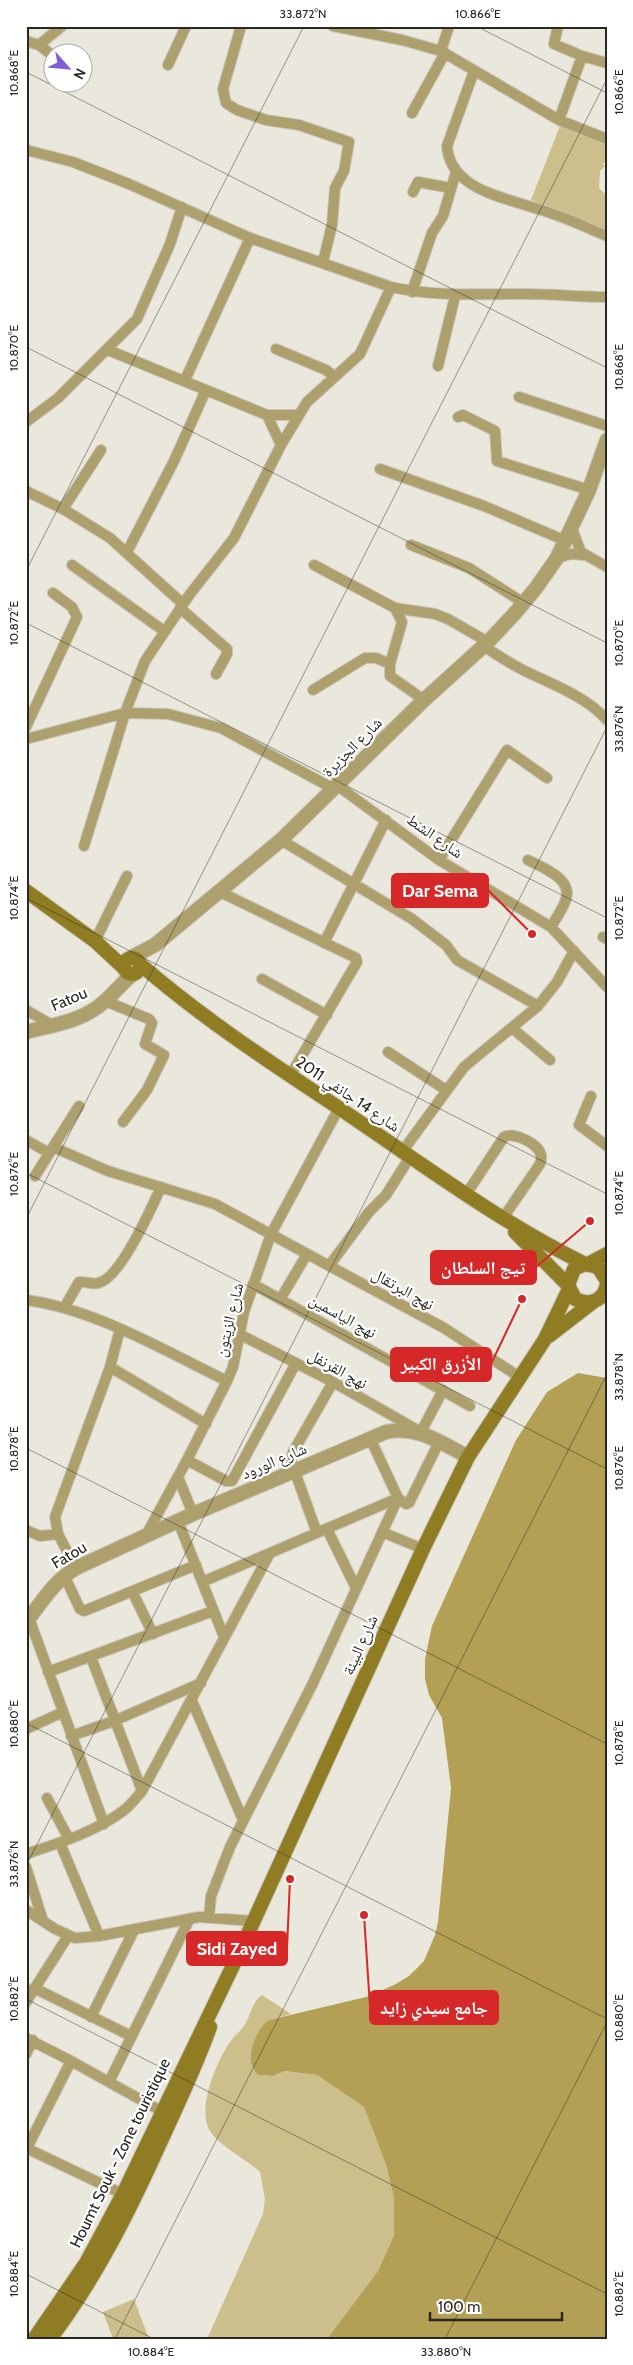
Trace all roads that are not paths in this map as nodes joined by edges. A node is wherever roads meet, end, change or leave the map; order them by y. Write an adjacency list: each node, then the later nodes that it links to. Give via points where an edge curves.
1 (62, 26): 8 (street)
2 (186, 26): 13 (street)
3 (241, 26): 25 (street, via 223,88 226,103 273,123 299,125 349,142 344,171 335,188 332,225)
4 (333, 26): 10 (street)
5 (449, 26): 10 (street)
6 (558, 26): 11 (street, via 554,44)
7 (26, 41): 8 (street)
8 (39, 45): 9 (street)
9 (42, 47)
10 (443, 52): 14 (street); 15 (street)
11 (582, 56): 12 (street); 16 (street)
12 (607, 63)
13 (168, 65)
14 (474, 71): 16 (street); 19 (street, via 447,146 447,154)
15 (412, 113)
16 (559, 120): 17 (street)
17 (607, 139)
18 (26, 150): 22 (street, via 73,162)
19 (456, 172): 20 (street); 23 (street, via 480,189 555,214)
20 (451, 188): 21 (street, via 421,182); 27 (street)
21 (413, 192)
22 (182, 207): 24 (street); 31 (street, via 145,306 131,327)
23 (607, 236)
24 (250, 238): 25 (street); 34 (street)
25 (323, 262): 26 (street)
26 (391, 287): 27 (street); 33 (street, via 360,354)
27 (412, 292): 28 (street)
28 (456, 296): 29 (street, via 539,294); 32 (street)
29 (607, 297)
30 (276, 349): 33 (street, via 326,370)
31 (108, 350): 34 (street); 40 (street)
32 (438, 366)
33 (334, 377): 39 (street, via 312,396)
34 (185, 380): 35 (street)
35 (206, 390): 38 (street); 53 (street)
36 (519, 397): 43 (street)
37 (26, 411): 40 (street)
38 (267, 415): 39 (street); 45 (street)
39 (299, 415): 45 (street)
40 (36, 416): 42 (street)
41 (458, 417): 48 (street, via 463,414 495,431 497,461)
42 (26, 422)
43 (607, 426)
44 (607, 440): 48 (street, شارع الجزيرة)
45 (281, 445): 61 (street, via 234,538)
46 (101, 450): 50 (street)
47 (380, 469): 51 (street)
48 (589, 490): 51 (street, شارع الجزيرة)
49 (26, 491): 50 (street)
50 (63, 509): 53 (street)
51 (569, 535): 54 (street); 55 (street, شارع الجزيرة)
52 (411, 545): 60 (street, via 463,565)
53 (127, 552): 61 (street)
54 (584, 555): 55 (street); 58 (street)
55 (557, 558): 60 (street, شارع الجزيرة)
56 (72, 565): 63 (street)
57 (314, 565): 62 (street)
58 (607, 567)
59 (53, 594): 71 (street, via 72,607 77,617)
60 (524, 603): 64 (street, شارع الجزيرة)
61 (181, 606): 63 (street); 66 (street, via 227,649)
62 (394, 608): 64 (street, via 436,614); 65 (street, via 402,622)
63 (164, 631): 69 (street, via 145,660)
64 (485, 644): 68 (street, شارع الجزيرة); 70 (street, via 520,669 593,706)
65 (390, 664): 67 (street, via 376,658 364,658); 68 (street, via 390,676)
66 (216, 674)
67 (313, 690)
68 (424, 700): 74 (street, شارع الجزيرة)
69 (125, 713): 72 (street, شارع الشط); 74 (street, شارع الشط, via 168,714 221,728); 77 (street)
70 (607, 720)
71 (26, 727)
72 (26, 739)
73 (547, 778): 78 (street, via 507,750)
74 (336, 787): 75 (street, شارع الشط); 76 (street, شارع الجزيرة)
75 (386, 820): 78 (street, شارع الشط); 81 (street)
76 (281, 840): 81 (street); 83 (street, شارع الجزيرة)
77 (84, 846)
78 (439, 860): 84 (street, شارع الشط)
79 (528, 860): 84 (street, via 555,874 567,892 567,899)
80 (127, 876): 85 (street)
81 (353, 883): 86 (street); 92 (street, via 412,918 446,945 457,960)
82 (26, 891): 85 (main road, شارع 14 جانفي 2011)
83 (218, 891): 86 (street); 88 (street, شارع الجزيرة)
84 (551, 927): 87 (street, شارع الشط)
85 (96, 941): 88 (main road, شارع 14 جانفي 2011)
86 (324, 943): 94 (street, via 354,957 357,962)
87 (574, 950): 90 (street, شارع الشط); 92 (street, via 557,982)
88 (132, 966): 91 (street, Fatou); 100 (main road, شارع 14 جانفي 2011)
89 (262, 979): 94 (street)
90 (607, 987)
91 (105, 1001): 95 (street, Fatou, via 79,1017); 105 (street, via 149,1019 152,1023 145,1044 164,1055 147,1090)
92 (538, 1006): 96 (street)
93 (26, 1010): 95 (street)
94 (327, 1015): 100 (street)
95 (52, 1025): 97 (street, Fatou)
96 (512, 1028): 99 (street); 101 (street, via 469,1062)
97 (26, 1032)
98 (388, 1052): 101 (street)
99 (550, 1060)
100 (290, 1076): 104 (main road, شارع 14 جانفي 2011)
101 (446, 1090): 109 (street)
102 (591, 1096): 107 (street, via 579,1125)
103 (79, 1106): 108 (street)
104 (339, 1108): 109 (main road, شارع 14 جانفي 2011); 114 (street, شارع الزيتون)
105 (123, 1122)
106 (26, 1140): 108 (street, نهج البرتقال)
107 (607, 1146)
108 (51, 1150): 110 (street); 111 (street, نهج البرتقال)
109 (406, 1154): 112 (main road, شارع 14 جانفي 2011); 118 (street, via 386,1195)
110 (35, 1176)
111 (161, 1188): 114 (street, نهج البرتقال, via 215,1204); 125 (street, via 136,1240 118,1265 97,1284 79,1282)
112 (467, 1193): 113 (main road, شارع 14 جانفي 2011); 113 (street, via 504,1137 515,1135 537,1148 541,1155 540,1164)
113 (503, 1218): 117 (main road, شارع 14 جانفي 2011); 121 (main road, شارع 14 جانفي 2011)
114 (271, 1234): 115 (street, نهج البرتقال); 120 (street, شارع الزيتون)
115 (307, 1254): 118 (street, نهج البرتقال); 122 (street)
116 (607, 1254): 117 (main road)
117 (586, 1264): 119 (main road, via 603,1271); 121 (main road, via 574,1269)
118 (329, 1266): 131 (street, نهج البرتقال, via 444,1328)
119 (607, 1281): 124 (main road, via 604,1294)
120 (253, 1284): 122 (street, نهج الياسمين); 127 (street, شارع الزيتون)
121 (568, 1287): 124 (main road, via 581,1302); 128 (main road, شارع البيئة)
122 (281, 1298): 134 (street, نهج الياسمين)
123 (26, 1300): 125 (street)
124 (593, 1302): 128 (main road, شارع البيئة)
125 (64, 1308): 126 (street)
126 (120, 1329): 130 (street); 132 (street)
127 (239, 1334): 129 (street, نهج القرنفل); 132 (street, شارع الزيتون, via 233,1367)
128 (545, 1339): 131 (main road, شارع البيئة)
129 (296, 1363): 133 (street, نهج القرنفل); 141 (street, via 232,1481 226,1481)
130 (110, 1366): 136 (street); 151 (street, via 58,1506 55,1517)
131 (518, 1376): 140 (main road, شارع البيئة)
132 (227, 1380): 136 (street, شارع الزيتون)
133 (333, 1382): 137 (street, نهج القرنفل); 142 (street, via 293,1452)
134 (443, 1390): 135 (street, نهج الياسمين); 137 (street)
135 (470, 1406)
136 (206, 1424): 141 (street, شارع الزيتون)
137 (421, 1432): 138 (street, شارع الورود, via 394,1430); 139 (street)
138 (370, 1438): 142 (street, شارع الورود); 144 (street)
139 (439, 1442): 140 (street); 144 (street, via 409,1503)
140 (468, 1457): 153 (main road, شارع البيئة)
141 (187, 1460): 143 (street, شارع الزيتون)
142 (293, 1473): 145 (street, شارع الورود); 150 (street)
143 (178, 1477): 145 (street); 152 (street, شارع الزيتون)
144 (398, 1498): 147 (street); 149 (street)
145 (194, 1514): 146 (street, شارع الورود)
146 (178, 1521): 152 (street, شارع الورود); 155 (street)
147 (327, 1529): 150 (street); 158 (street)
148 (26, 1530): 151 (street, via 40,1536)
149 (382, 1532): 153 (street); 158 (street)
150 (317, 1533): 154 (street)
151 (58, 1534): 156 (street)
152 (145, 1537): 156 (street, Fatou)
153 (423, 1548): 182 (main road, شارع البيئة)
154 (270, 1553): 157 (street); 163 (street)
155 (196, 1565): 157 (street); 159 (street)
156 (70, 1571): 159 (street, via 83,1611); 161 (street, Fatou)
157 (202, 1582): 160 (street)
158 (356, 1588): 174 (street, via 313,1683)
159 (132, 1591): 162 (street)
160 (213, 1611): 162 (street); 163 (street)
161 (28, 1620): 165 (street)
162 (153, 1634): 164 (street)
163 (224, 1637): 166 (street)
164 (91, 1657): 165 (street); 169 (street)
165 (48, 1672): 168 (street)
166 (201, 1683): 167 (street); 169 (street)
167 (192, 1701): 172 (street); 174 (street)
168 (63, 1712): 170 (street); 171 (street)
169 (114, 1721): 171 (street); 172 (street)
170 (26, 1729)
171 (71, 1736): 175 (street)
172 (142, 1791): 175 (street, via 124,1811)
173 (47, 1798): 176 (street)
174 (243, 1820): 180 (street, via 216,1881)
175 (104, 1824): 176 (street)
176 (64, 1841): 177 (street); 186 (street)
177 (26, 1854)
178 (26, 1867): 183 (street)
179 (26, 1910): 183 (street)
180 (209, 1917): 181 (street); 182 (street)
181 (188, 1920): 184 (street); 191 (street)
182 (253, 1920): 187 (main road, شارع البيئة)
183 (42, 1921): 185 (street)
184 (134, 1930): 186 (street); 190 (street)
185 (68, 1936): 186 (street); 188 (street)
186 (99, 1936)
187 (227, 1976): 196 (main road, Houmt Souk - Zone touristique); 198 (main road, via 199,2056)
188 (34, 1988): 189 (street); 190 (street)
189 (26, 2002)
190 (91, 2017): 191 (street)
191 (131, 2036): 195 (street)
192 (30, 2039): 193 (street); 194 (street)
193 (26, 2054)
194 (72, 2061): 195 (street); 197 (street)
195 (109, 2082): 196 (street)
196 (161, 2111): 198 (main road, Houmt Souk - Zone touristique)
197 (27, 2148): 198 (street)
198 (128, 2196): 199 (main road, Houmt Souk - Zone touristique); 200 (main road, via 99,2268)
199 (34, 2339)
200 (50, 2339)

